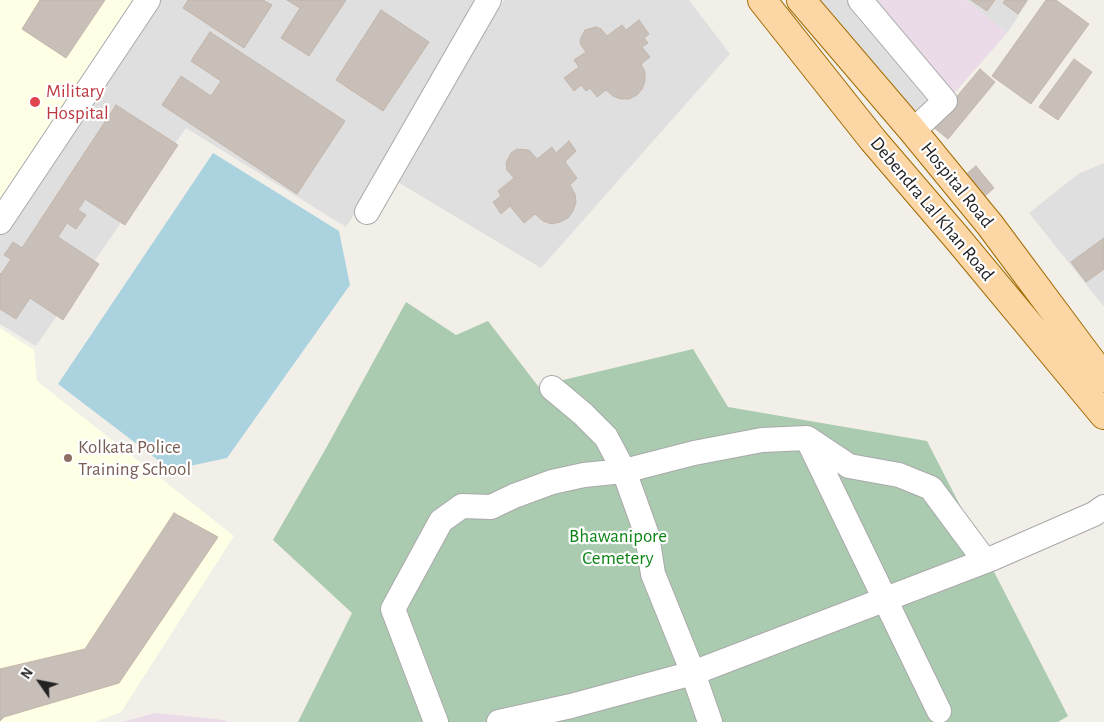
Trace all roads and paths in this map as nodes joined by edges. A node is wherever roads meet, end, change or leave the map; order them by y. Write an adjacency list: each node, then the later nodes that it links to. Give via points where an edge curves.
1 (148, 0): 8 (street)
2 (489, 0): 7 (street)
3 (762, 0): 11 (main road, Debendra Lal Khan Road, via 873,140)
4 (801, 0): 6 (main road, Hospital Road)
5 (860, 0): 6 (street, via 945,101)
6 (913, 131): 9 (main road, Hospital Road, via 990,225)
7 (367, 212)
8 (0, 222)
9 (1104, 378)
10 (552, 388): 13 (street, via 606,437)
11 (1104, 415)
12 (807, 438): 13 (street, via 762,440); 15 (street, via 850,466 900,475 931,488); 16 (street)
13 (624, 471): 17 (street, via 647,535 653,574); 20 (street, via 552,482 492,507 462,506 441,521 393,609)
14 (1104, 508): 15 (street)
15 (985, 561): 16 (street)
16 (884, 600): 17 (street); 18 (street)
17 (693, 673): 19 (street); 22 (street)
18 (939, 711)
19 (574, 714): 21 (street)
20 (436, 722)
21 (499, 722)
22 (710, 722)

